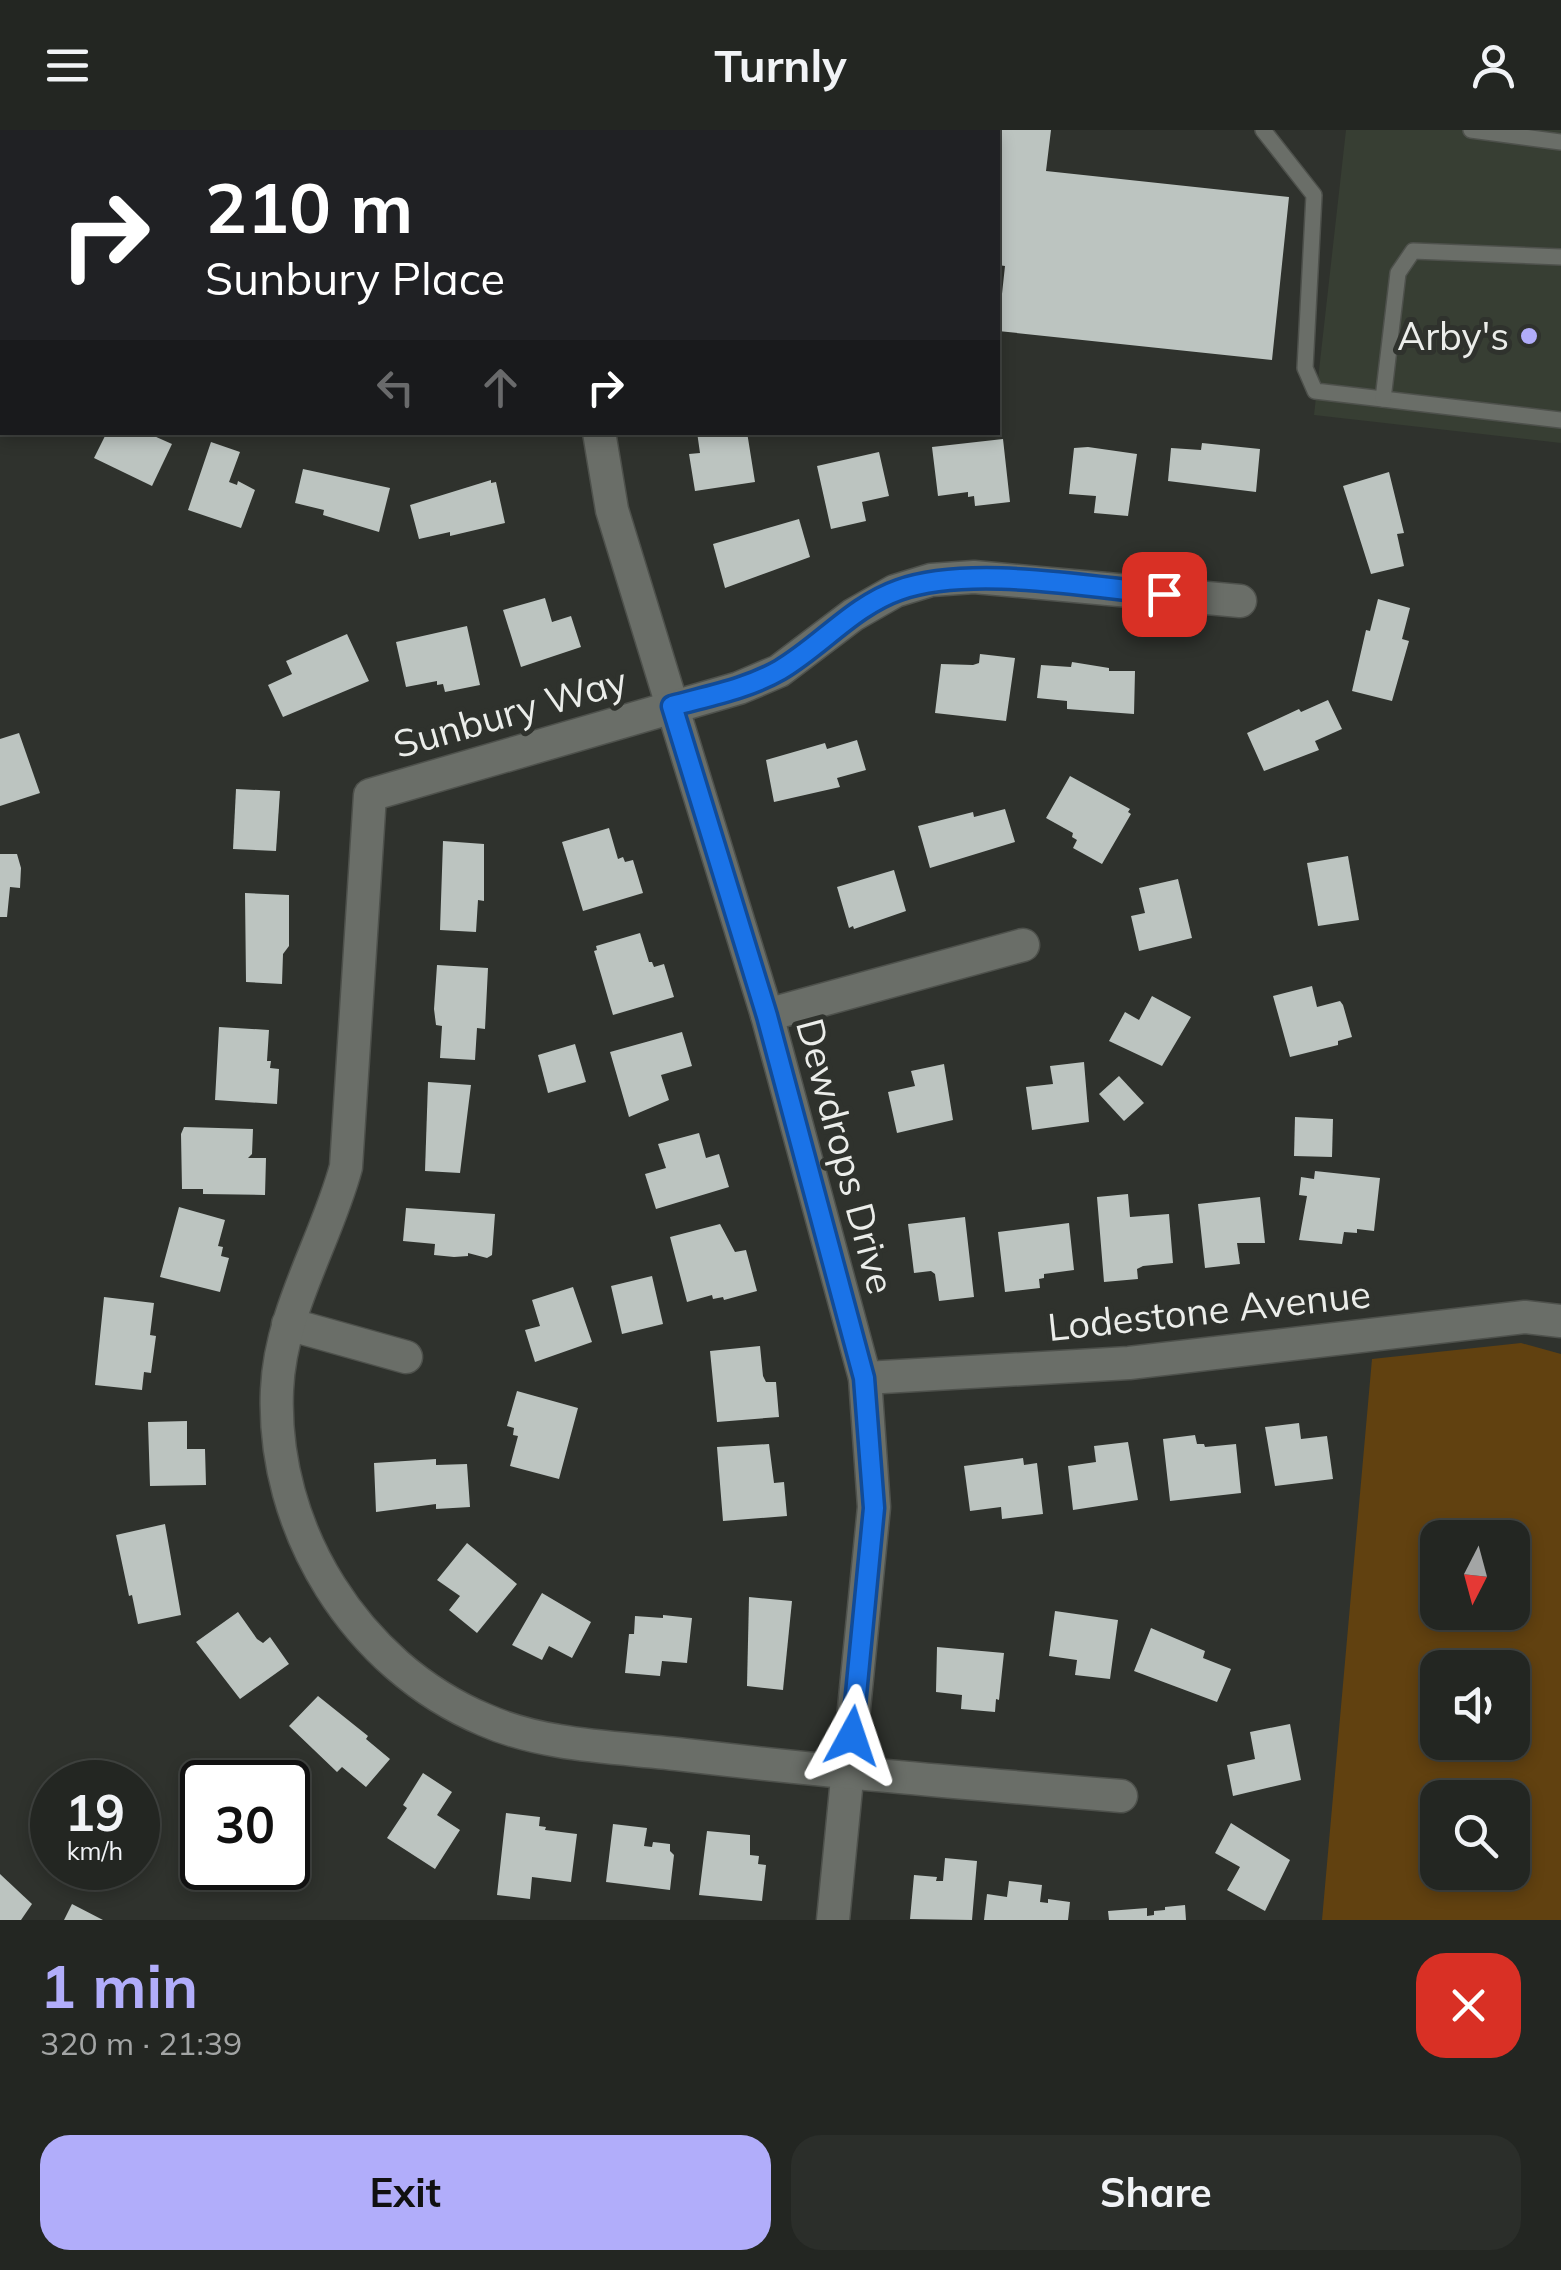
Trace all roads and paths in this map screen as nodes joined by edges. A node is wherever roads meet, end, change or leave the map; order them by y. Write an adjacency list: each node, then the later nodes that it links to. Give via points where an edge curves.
1 (1262, 130): 5 (lane, via 1314,194 1305,368 1315,391)
2 (1471, 130): 3 (lane)
3 (1561, 142)
4 (1561, 257): 5 (lane, via 1414,251 1398,273)
5 (1383, 400): 6 (lane)
6 (1561, 420)
7 (600, 435): 9 (street, Dewdrops Drive, via 612,510)
8 (1240, 602): 9 (street, Sunbury Way, via 974,577 931,580 853,615 778,671)
9 (672, 706): 11 (street, Dewdrops Drive); 13 (street, Sunbury Way, via 370,795 346,1167)
10 (1023, 946): 11 (street)
11 (767, 1016): 15 (street, Dewdrops Drive)
12 (1561, 1321): 15 (street, Lodestone Avenue, via 1526,1316 1129,1363)
13 (288, 1324): 14 (street); 16 (street, via 277,1388 279,1454 298,1524 324,1578 369,1640 419,1684 484,1720 540,1738)
14 (406, 1358)
15 (864, 1378): 16 (street, Dewdrops Drive, via 874,1508)
16 (849, 1774): 17 (street); 18 (street, Dewdrops Drive)
17 (1120, 1796)
18 (833, 1920)

